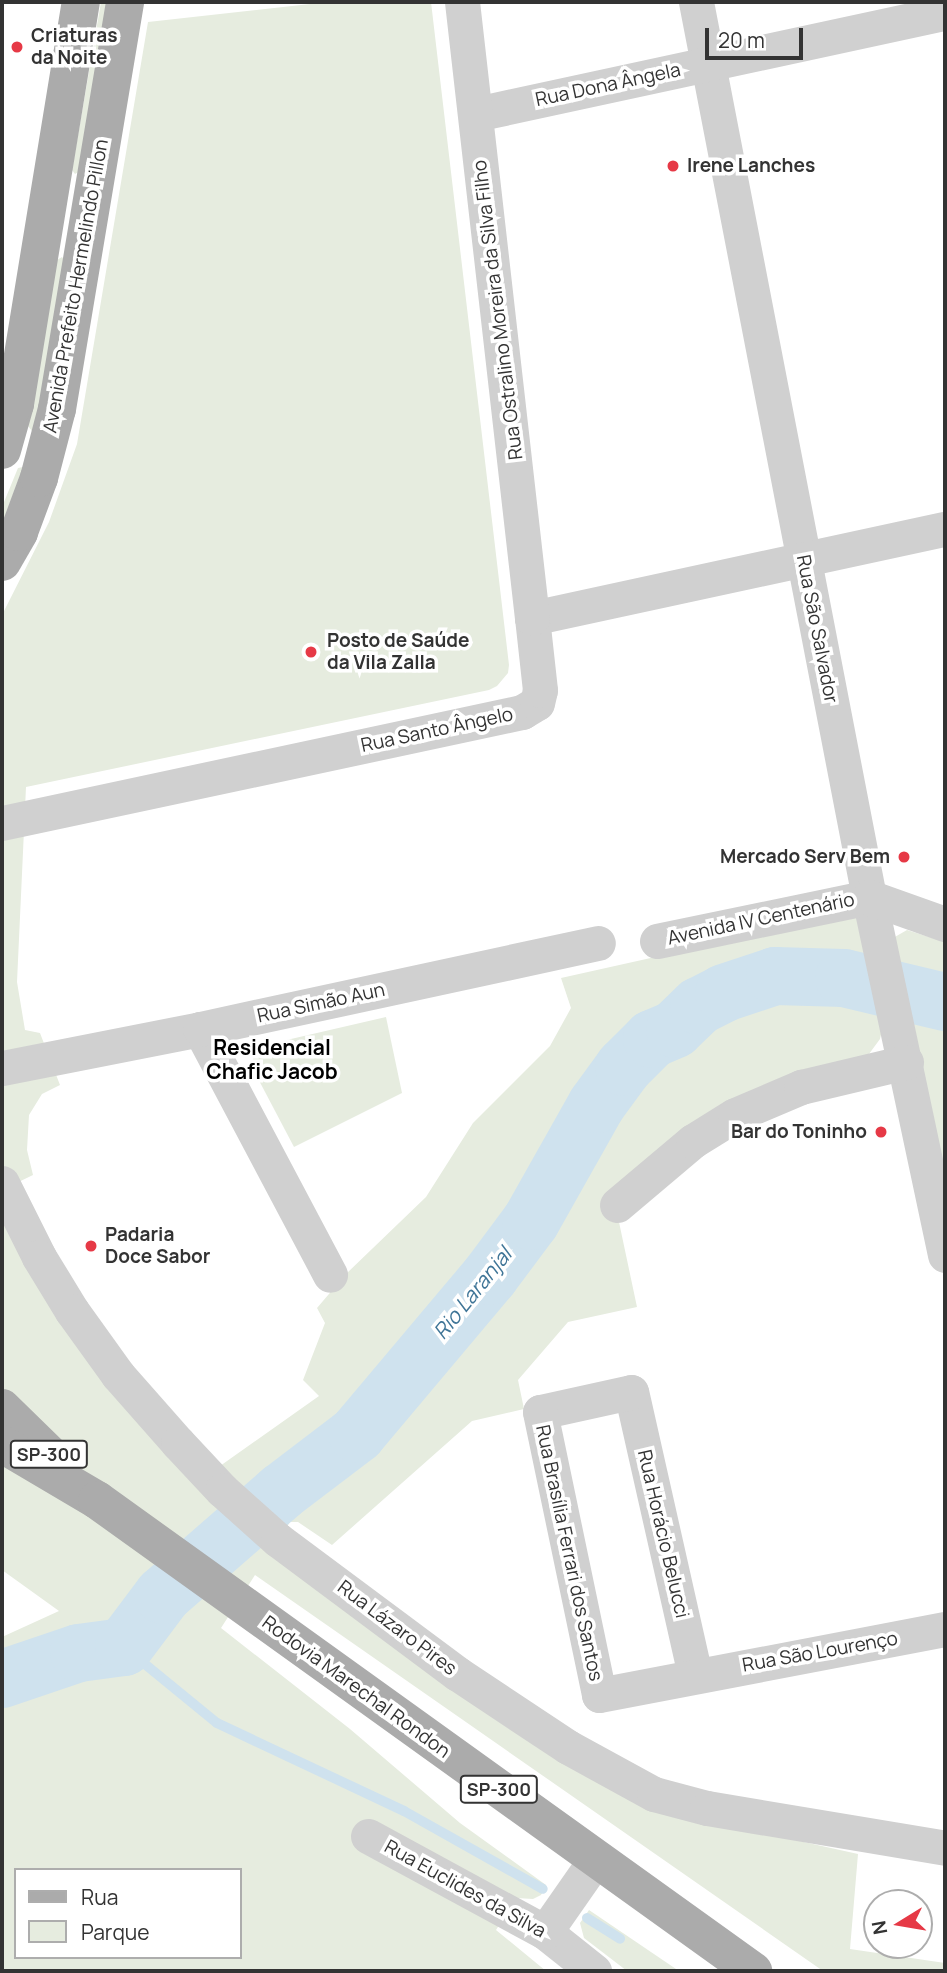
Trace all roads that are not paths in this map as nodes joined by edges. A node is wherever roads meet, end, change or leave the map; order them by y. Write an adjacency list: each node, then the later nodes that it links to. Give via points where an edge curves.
1 (81, 2): 8 (main road, Avenida Prefeito Hermelindo Pillon)
2 (125, 2): 9 (main road, Avenida Prefeito Hermelindo Pillon)
3 (462, 2): 7 (street, Rua Ostralino Moreira da Silva Filho)
4 (696, 2): 6 (street, Rua São Salvador)
5 (945, 13): 6 (street, Rua Dona Ângela)
6 (708, 64): 7 (street, Rua Dona Ângela); 13 (street, Rua São Salvador)
7 (476, 114): 15 (street, Rua Ostralino Moreira da Silva Filho)
8 (48, 206): 9 (main road); 10 (main road, Avenida Prefeito Hermelindo Pillon, via 15,404)
9 (90, 213): 11 (main road, Avenida Prefeito Hermelindo Pillon)
10 (3, 447): 11 (main road)
11 (47, 453): 14 (main road, Avenida Prefeito Hermelindo Pillon, via 19,532)
12 (945, 528): 13 (street)
13 (803, 559): 15 (street); 17 (street, Rua São Salvador)
14 (2, 562)
15 (532, 618): 16 (street, Rua Santo Ângelo, via 540,690 531,708)
16 (2, 823)
17 (869, 897): 18 (street, Avenida IV Centenário); 19 (street, Avenida IV Centenário); 22 (street, Rua São Salvador)
18 (945, 924)
19 (657, 941)
20 (598, 943): 21 (street, Rua Simão Aun)
21 (200, 1029): 23 (street, Rua Simão Aun); 27 (street)
22 (906, 1062): 25 (street, via 801,1087 735,1115 693,1141); 26 (street, Rua São Salvador)
23 (2, 1068)
24 (2, 1183): 36 (street, Rua Lázaro Pires, via 44,1266 95,1344 222,1490 278,1540 504,1706 629,1783 677,1801)
25 (617, 1205)
26 (945, 1255)
27 (330, 1275)
28 (631, 1392): 33 (street, Rua Horácio Belucci); 34 (street, Rua Brasília Ferrari dos Santos, via 540,1412)
29 (2, 1408): 31 (main road, Rodovia Marechal Rondon / SP-300)
30 (2, 1444): 31 (main road, Rodovia Marechal Rondon / SP-300)
31 (97, 1500): 37 (main road, Rodovia Marechal Rondon / SP-300)
32 (945, 1629): 33 (street, Rua São Lourenço)
33 (695, 1675): 34 (street, Rua São Lourenço)
34 (598, 1695)
35 (368, 1836): 38 (street, Rua Euclides da Silva)
36 (945, 1848)
37 (596, 1859): 38 (street); 40 (main road, Rodovia Marechal Rondon / SP-300)
38 (545, 1932): 39 (street, Rua Euclides da Silva)
39 (594, 1971)
40 (753, 1971)

